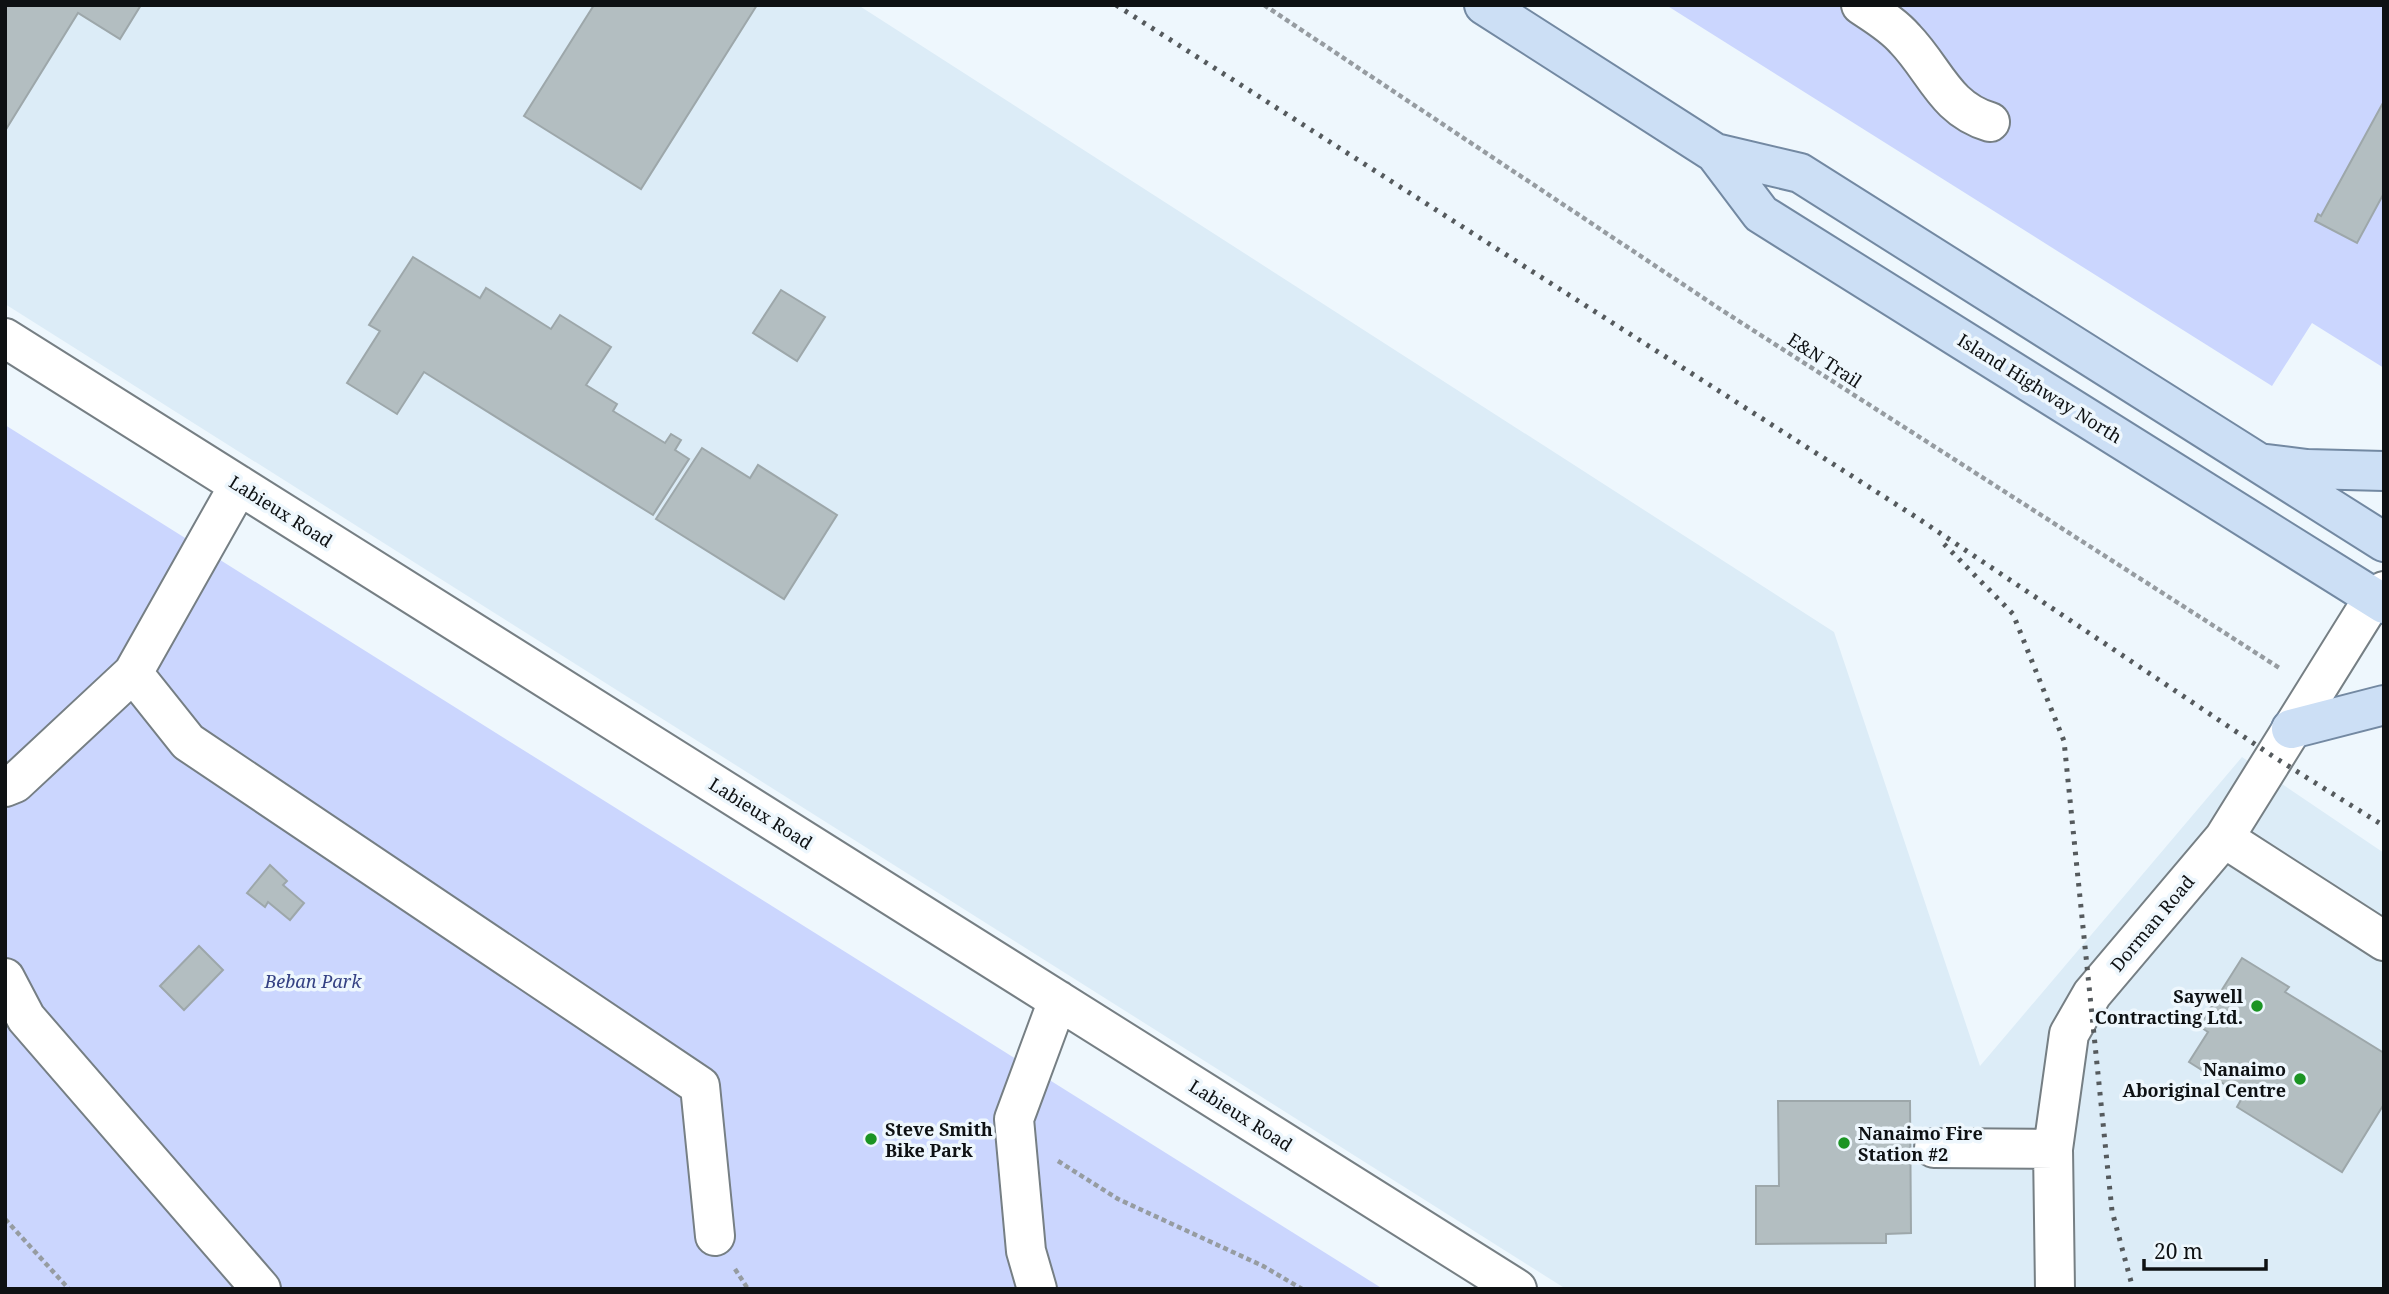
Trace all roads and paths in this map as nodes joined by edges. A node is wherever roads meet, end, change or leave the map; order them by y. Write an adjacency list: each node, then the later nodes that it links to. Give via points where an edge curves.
1 (1264, 5): 13 (path, E&N Trail, via 1720,309 2287,673)
2 (1484, 5): 5 (main road, Island Highway North)
3 (1861, 5): 4 (street, via 1906,39 1970,117)
4 (1990, 122)
5 (1715, 153): 7 (main road, Island Highway North, via 1800,173); 11 (main road, Island Highway North, via 1761,214)
6 (5, 338): 9 (street, Labieux Road)
7 (2258, 463): 8 (main road, via 2306,470); 10 (main road, Island Highway North)
8 (2384, 471)
9 (239, 485): 12 (street); 20 (street, Labieux Road)
10 (2384, 542)
11 (2380, 597): 13 (street, Dorman Road)
12 (133, 673): 16 (street, via 15,783); 25 (street, via 188,742 700,1086)
13 (2327, 673): 15 (street, Dorman Road)
14 (2384, 705): 15 (main road)
15 (2291, 729): 17 (street, Dorman Road)
16 (5, 787)
17 (2224, 838): 18 (street); 23 (street, Dorman Road, via 2092,994 2068,1034)
18 (2384, 941)
19 (5, 978): 27 (street, via 26,1018)
20 (1058, 1000): 21 (street); 30 (street, Labieux Road)
21 (1014, 1119): 28 (street, via 1026,1251); 29 (path, via 1027,1142 1118,1199 1263,1266)
22 (1934, 1148): 23 (street)
23 (2053, 1149): 31 (street, Dorman Road)
24 (5, 1219): 26 (path)
25 (715, 1236)
26 (69, 1289)
27 (261, 1289)
28 (1037, 1289)
29 (1302, 1289)
30 (1517, 1289)
31 (2055, 1289)

